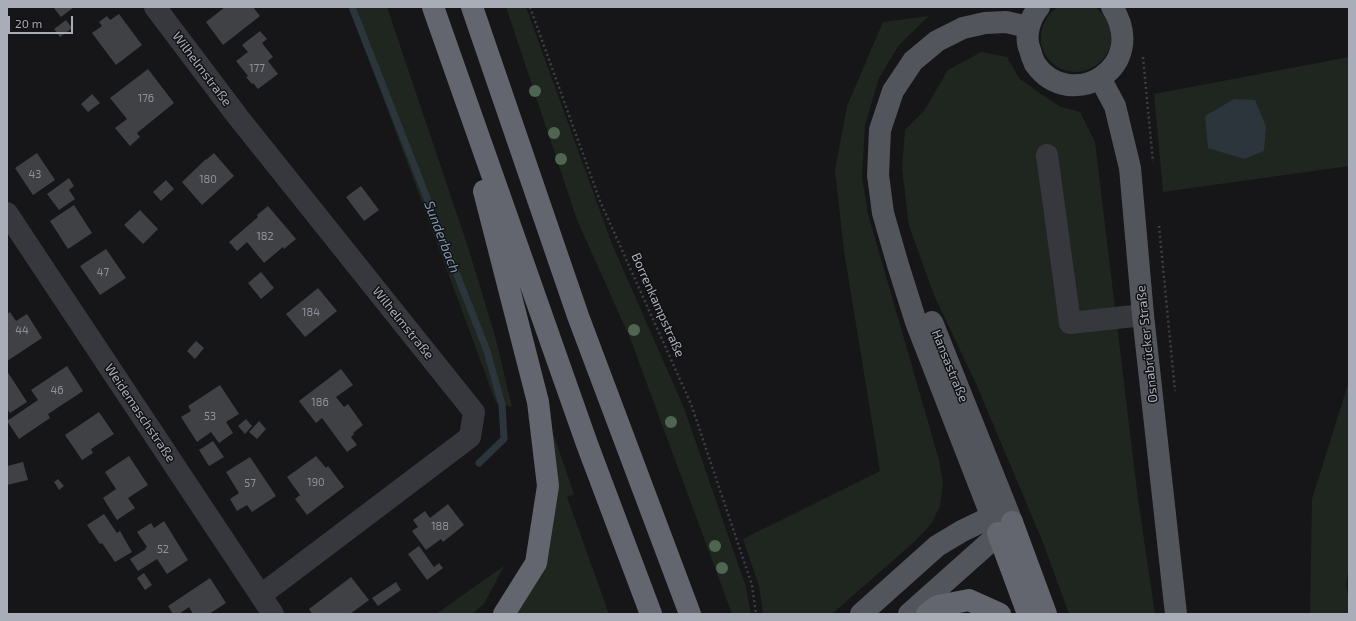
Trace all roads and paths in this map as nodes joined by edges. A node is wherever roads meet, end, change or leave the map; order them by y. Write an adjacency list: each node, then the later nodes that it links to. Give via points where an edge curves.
1 (154, 7): 18 (street, Wilhelmstraße, via 238,117 474,412 470,437)
2 (433, 7): 8 (highway)
3 (472, 7): 22 (highway, via 578,316)
4 (530, 7): 23 (path, Borrenkampstraße, via 600,201 690,404 752,585)
5 (1039, 7): 7 (main road)
6 (1112, 7): 10 (main road, via 1123,31 1123,45 1119,58 1111,70)
7 (1028, 27): 10 (main road, via 1028,46 1035,63 1048,77 1065,84 1077,85); 17 (main road, Hansastraße, via 1006,22 985,23 963,28 937,41 913,61 893,91 880,130 878,175 883,213 908,261)
8 (450, 54): 20 (highway, via 538,402 548,486 536,563); 21 (highway, via 587,444)
9 (1142, 54): 12 (path)
10 (1100, 78): 15 (main road, Osnabrücker Straße, via 1115,106 1130,168)
11 (1048, 155): 15 (street, via 1070,323)
12 (1153, 164)
13 (7, 213): 18 (street, Weidemaschstraße)
14 (1159, 219): 16 (path)
15 (1143, 315): 30 (main road, Osnabrücker Straße)
16 (1176, 392)
17 (1001, 524): 24 (main road, via 962,531 937,546); 25 (main road); 28 (highway); 29 (highway)
18 (261, 596): 19 (street, Weidemaschstraße)
19 (273, 614)
20 (504, 614)
21 (651, 614)
22 (690, 614)
23 (756, 614)
24 (861, 614)
25 (909, 614)
26 (927, 614): 27 (highway, via 938,606 969,600)
27 (1000, 614)
28 (1028, 614)
29 (1046, 614)
30 (1176, 614)

